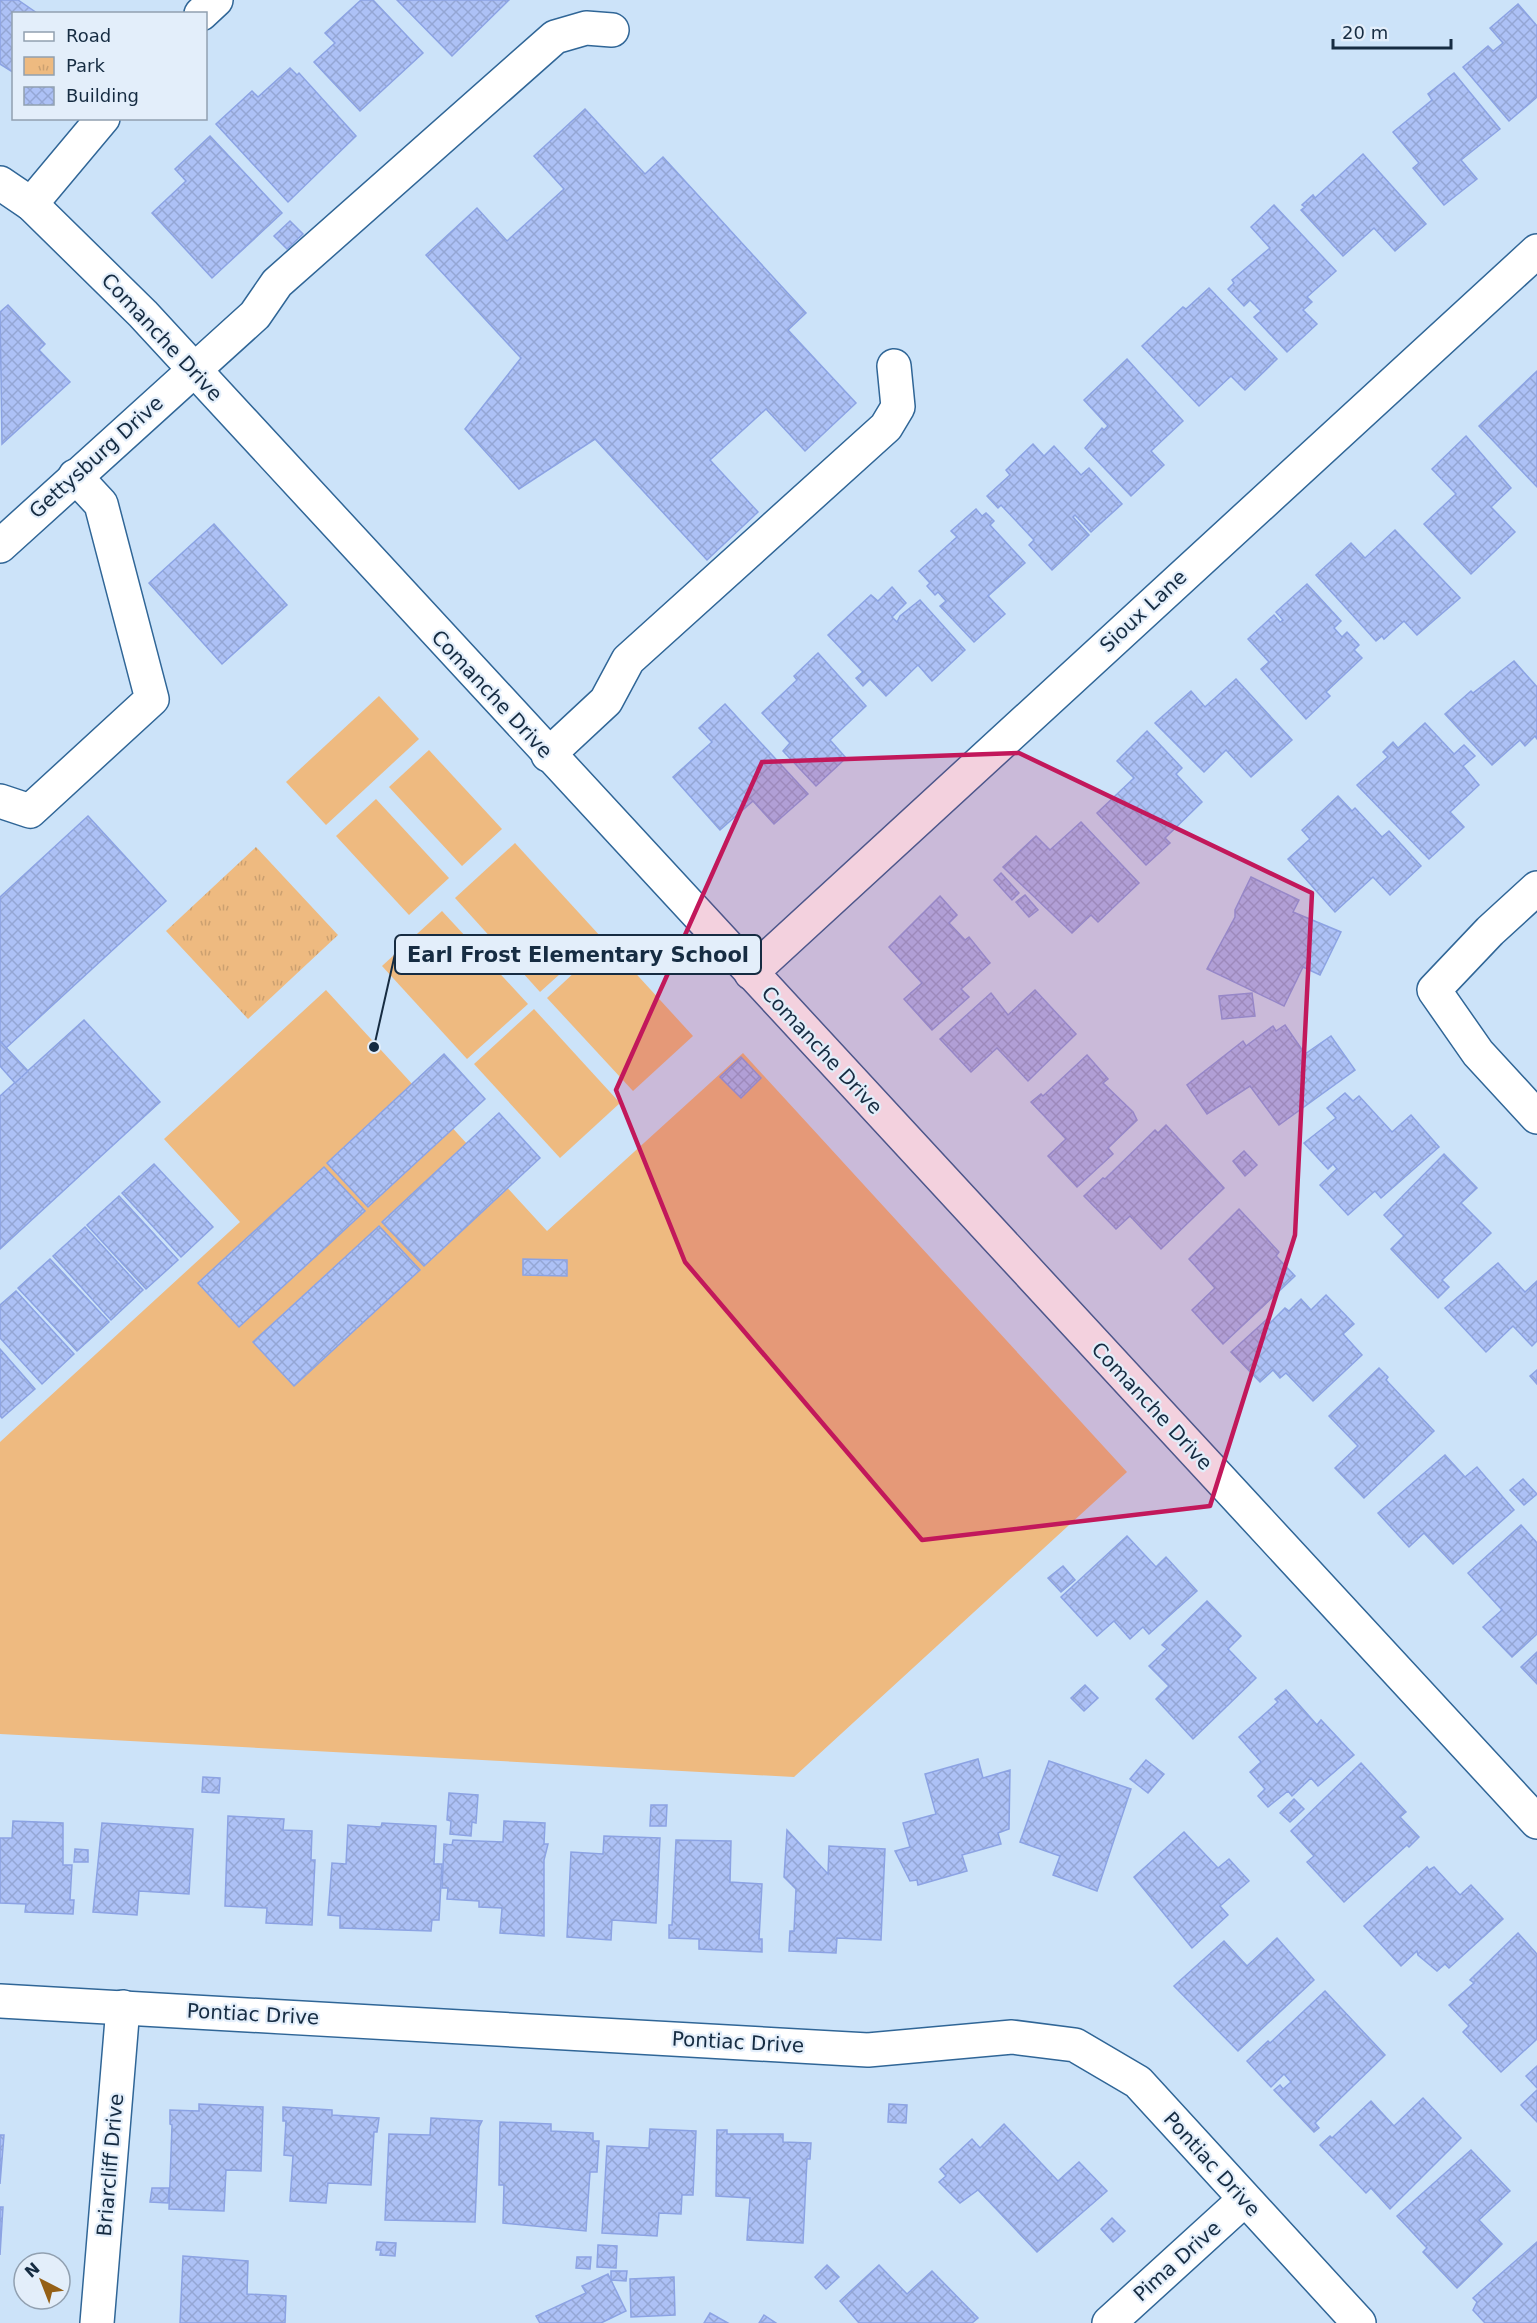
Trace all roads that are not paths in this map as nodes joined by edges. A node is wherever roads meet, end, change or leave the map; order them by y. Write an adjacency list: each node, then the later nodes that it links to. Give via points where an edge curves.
1 (216, 0): 2 (street)
2 (203, 12)
3 (612, 30): 9 (street, Gettysburg Drive, via 586,28 555,37 277,282 255,315)
4 (101, 120): 6 (street)
5 (0, 183): 6 (street, Comanche Drive)
6 (31, 204): 9 (street, Comanche Drive)
7 (1537, 250): 15 (street, Sioux Lane)
8 (894, 366): 12 (street, via 898,407 886,427 628,660 606,701)
9 (193, 369): 10 (street, Gettysburg Drive); 12 (street, Comanche Drive)
10 (75, 476): 11 (street, Gettysburg Drive); 13 (street, via 101,504 152,699 30,811)
11 (0, 546)
12 (548, 755): 15 (street, Comanche Drive)
13 (0, 801)
14 (1537, 888): 16 (street, via 1434,990 1478,1053)
15 (751, 973): 17 (street, Comanche Drive)
16 (1537, 1117)
17 (1537, 1822)
18 (0, 2001): 19 (street, Pontiac Drive)
19 (123, 2007): 20 (street, Pontiac Drive, via 868,2050 1012,2037 1075,2045 1138,2082); 21 (street, Briarcliff Drive)
20 (1244, 2200): 22 (street, Pima Drive); 23 (street, Pontiac Drive)
21 (97, 2323)
22 (1109, 2323)
23 (1359, 2323)

